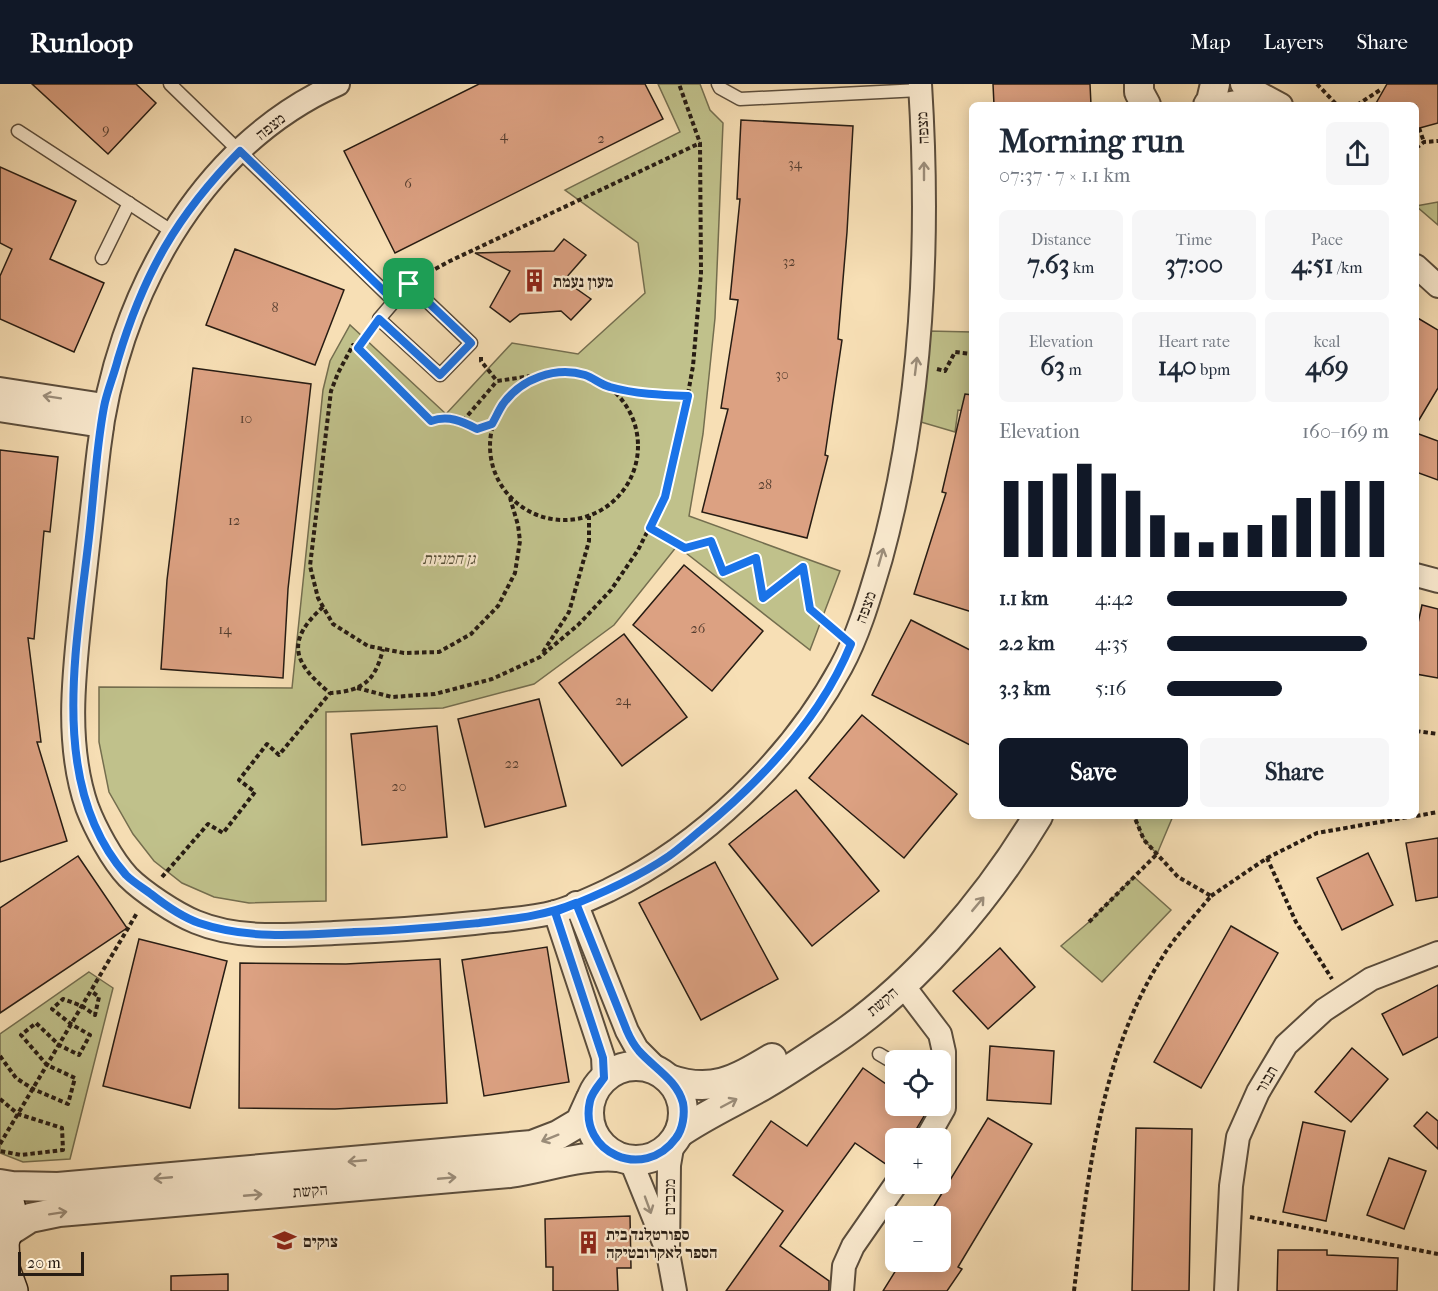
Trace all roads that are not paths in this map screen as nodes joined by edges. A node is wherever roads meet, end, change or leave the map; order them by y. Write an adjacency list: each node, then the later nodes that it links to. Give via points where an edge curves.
1 (170, 84): 10 (lane)
2 (718, 84): 6 (lane, via 740,99)
3 (1215, 84): 7 (street)
4 (1242, 84): 8 (street)
5 (326, 86): 10 (street, מצפה, via 280,116)
6 (920, 87): 24 (street, מצפה, one-way to 6, via 669,856 722,813 774,762 842,665 868,604 891,522 916,364 924,251)
7 (1210, 102)
8 (1275, 102)
9 (18, 131): 11 (lane)
10 (240, 151): 12 (street, מצפה, via 208,184); 16 (lane)
11 (129, 203): 12 (lane); 13 (lane)
12 (173, 232): 19 (street, מצפה, via 133,314)
13 (102, 258)
14 (1419, 269): 15 (street)
15 (1438, 286)
16 (393, 300): 16 (lane, via 409,284 471,343 440,375 379,319)
17 (0, 389): 19 (street, one-way to 17)
18 (0, 410): 19 (street)
19 (103, 415): 25 (street, מצפה, via 76,653 76,762 87,807 104,843 127,876 164,904 197,922 271,936 418,930)
20 (1419, 576): 21 (street)
21 (1438, 581)
22 (1014, 819): 31 (street, הקשת, via 984,865 933,927 823,1025 754,1069 717,1085 687,1085)
23 (1036, 819): 27 (street, הקשת, one-way to 23, via 1000,877)
24 (576, 903): 25 (street, מצפה); 31 (street, via 627,1031 637,1049)
25 (555, 912): 32 (street, via 603,1058)
26 (1438, 953): 43 (street, תבור, via 1371,979 1324,1010 1286,1045 1258,1092 1238,1137 1231,1186)
27 (902, 984): 28 (street, via 940,1034); 33 (street, הקשת, one-way to 27, via 701,1118 762,1086 834,1040)
28 (944, 1050)
29 (879, 1054): 30 (lane)
30 (885, 1058)
31 (664, 1075): 32 (street, via 647,1067 629,1066 616,1070); 33 (street, via 683,1103 684,1118)
32 (597, 1089): 34 (street, via 589,1113 592,1131 601,1145); 35 (street, הקשת, one-way to 35, via 580,1122 558,1135 523,1146 58,1187)
33 (676, 1138): 34 (street, via 651,1158); 39 (street, מכבים, via 669,1165)
34 (622, 1158): 38 (street, הקשת, one-way to 34, via 30,1218 58,1212 510,1173 603,1156); 39 (street, מכבים, one-way to 39, via 633,1166)
35 (0, 1184)
36 (0, 1189): 38 (main road, via 9,1212)
37 (889, 1194): 42 (street, via 853,1246 844,1266)
38 (2, 1239): 40 (main road, via 3,1269)
39 (668, 1253): 41 (street, מכבים)
40 (11, 1291)
41 (675, 1291)
42 (842, 1291)
43 (1226, 1291)

